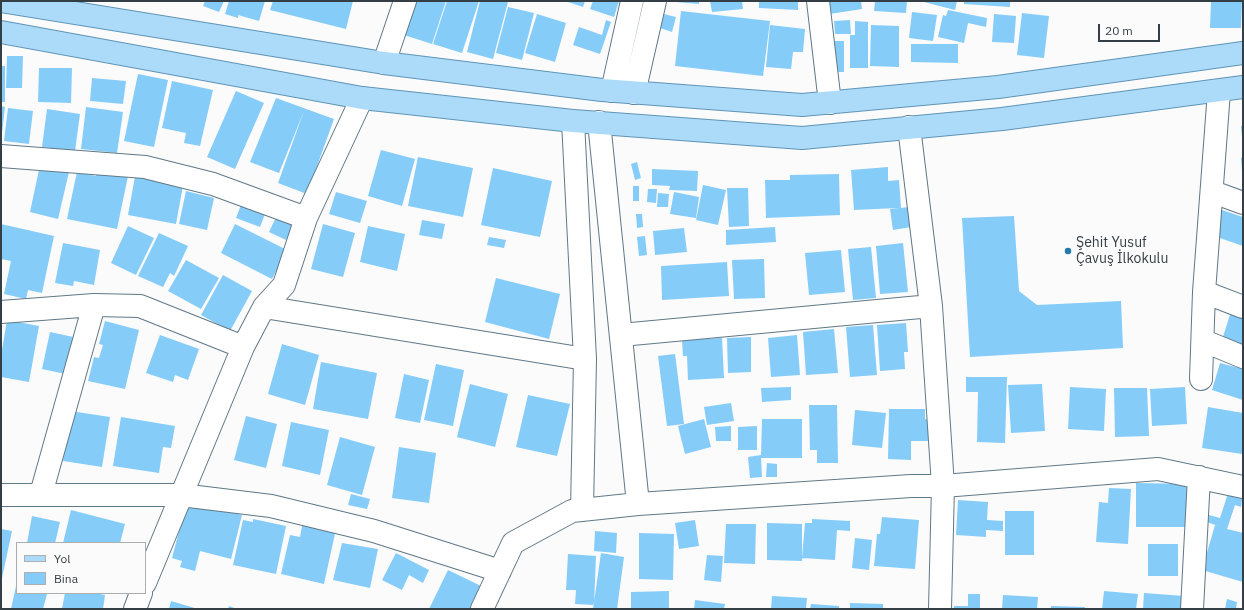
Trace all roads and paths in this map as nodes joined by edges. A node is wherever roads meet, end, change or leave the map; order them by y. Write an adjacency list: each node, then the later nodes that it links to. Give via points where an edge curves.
1 (1, 1): 8 (main road)
2 (405, 1): 8 (street)
3 (632, 1): 10 (street)
4 (655, 1): 12 (street)
5 (818, 1): 14 (street)
6 (1, 32): 13 (main road)
7 (1243, 54): 14 (main road, via 998,87)
8 (384, 63): 10 (main road)
9 (1243, 87): 11 (main road)
10 (612, 91): 12 (main road)
11 (1219, 91): 17 (main road, via 1002,119); 19 (street)
12 (634, 93): 14 (main road, via 802,105)
13 (362, 98): 15 (main road); 21 (street)
14 (830, 103)
15 (573, 120): 16 (main road); 32 (street)
16 (600, 122): 17 (main road, via 802,138); 28 (street)
17 (909, 127): 24 (street)
18 (1, 156): 21 (street, via 145,167 213,184)
19 (1212, 192): 20 (street); 22 (street)
20 (1243, 203)
21 (306, 218): 25 (street, via 284,285)
22 (1204, 292): 26 (street); 29 (street)
23 (94, 305): 27 (street); 30 (street, via 140,306); 37 (street)
24 (931, 306): 28 (street); 35 (street)
25 (264, 307): 30 (street); 32 (street)
26 (1243, 307)
27 (1, 312)
28 (621, 335): 40 (street)
29 (1204, 341): 31 (street); 33 (street)
30 (243, 347): 39 (street)
31 (1243, 357)
32 (585, 359): 41 (street)
33 (1201, 379)
34 (1199, 477): 35 (street, via 1158,469); 36 (street); 48 (street)
35 (943, 486): 40 (street); 47 (street)
36 (1243, 487)
37 (41, 494): 38 (street); 39 (street)
38 (1, 495)
39 (181, 495): 42 (street, via 271,506 374,531); 43 (street)
40 (638, 504): 41 (street)
41 (582, 510): 42 (street, via 572,511 513,543)
42 (500, 571): 46 (street)
43 (146, 581)
44 (141, 594): 45 (street)
45 (134, 609)
46 (482, 609)
47 (940, 609)
48 (1192, 609)

